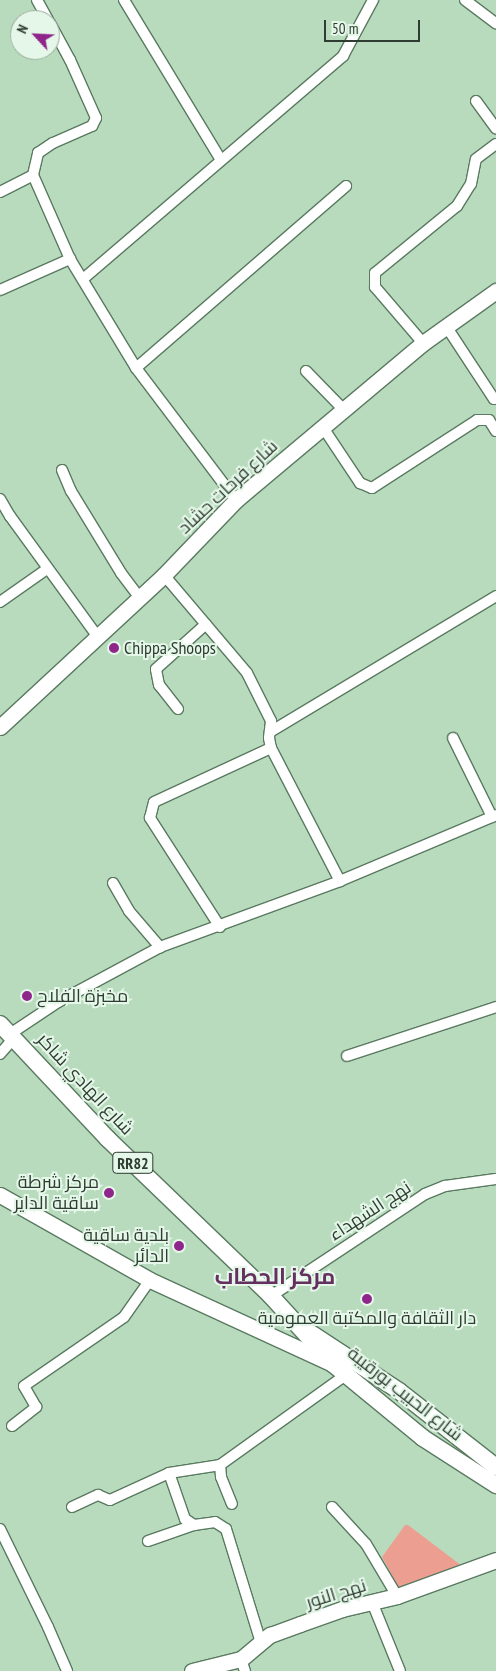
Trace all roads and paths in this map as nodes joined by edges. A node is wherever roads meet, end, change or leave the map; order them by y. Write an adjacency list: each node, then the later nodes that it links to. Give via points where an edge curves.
1 (124, 0): 9 (street)
2 (373, 0): 9 (street, via 343,56)
3 (465, 0): 4 (street)
4 (496, 23)
5 (60, 41): 10 (street, via 96,118 92,126 38,153)
6 (476, 101): 7 (street)
7 (496, 128)
8 (496, 144): 18 (street, via 476,159 471,184 457,206 375,273 375,288)
9 (221, 160): 14 (street)
10 (33, 175): 12 (street); 13 (street)
11 (346, 186): 19 (street)
12 (0, 192)
13 (70, 259): 14 (street); 15 (street)
14 (83, 279): 19 (street)
15 (0, 290)
16 (496, 291): 17 (street, شارع فرحات حشاد)
17 (446, 326): 18 (street, شارع فرحات حشاد); 21 (street)
18 (423, 343): 22 (street, شارع فرحات حشاد)
19 (136, 368): 27 (street)
20 (306, 371): 22 (street)
21 (496, 398)
22 (343, 409): 23 (street, شارع فرحات حشاد)
23 (322, 426): 24 (street, via 360,483 372,488 477,420 489,420); 27 (street, شارع فرحات حشاد)
24 (496, 431)
25 (62, 470): 31 (street, via 71,492)
26 (0, 499): 28 (street)
27 (236, 500): 29 (street, شارع فرحات حشاد)
28 (47, 568): 32 (street); 34 (street)
29 (164, 575): 31 (street, شارع فرحات حشاد); 33 (street)
30 (496, 596): 37 (street)
31 (140, 598): 34 (street, شارع فرحات حشاد)
32 (0, 602)
33 (206, 624): 35 (street, via 156,669 160,685); 37 (street, via 247,673 271,721)
34 (98, 636): 36 (street, شارع فرحات حشاد)
35 (178, 709)
36 (0, 727)
37 (270, 732): 39 (street)
38 (453, 738): 40 (street)
39 (270, 748): 41 (street); 43 (street, via 154,802 150,818)
40 (494, 816): 41 (street)
41 (340, 881): 43 (street)
42 (113, 883): 44 (street, via 129,911)
43 (220, 927): 44 (street)
44 (160, 947): 46 (street)
45 (496, 1007): 48 (street)
46 (8, 1032): 47 (street); 52 (main road, شارع الهادي شاكر / RR82, via 108,1139)
47 (0, 1054)
48 (347, 1056)
49 (496, 1179): 52 (street, نهج الشهداء, via 445,1186 425,1194)
50 (0, 1195): 51 (street)
51 (150, 1280): 53 (street); 56 (street, via 124,1317 24,1386 36,1408)
52 (272, 1296): 54 (main road, شارع الحبيب بورقيبة / RR82, via 298,1326)
53 (280, 1341): 54 (street); 55 (street)
54 (324, 1346): 55 (main road, شارع الحبيب بورقيبة / RR82)
55 (343, 1366): 57 (street); 58 (main road, شارع الحبيب بورقيبة / RR82, via 399,1392); 60 (main road, شارع الحبيب بورقيبة / RR82, via 424,1438)
56 (12, 1426)
57 (220, 1465): 59 (street); 61 (street, via 221,1477)
58 (496, 1467)
59 (169, 1473): 62 (street, via 110,1500 98,1494); 64 (street, via 185,1519)
60 (496, 1485)
61 (232, 1504)
62 (72, 1507)
63 (332, 1507): 68 (street, via 366,1544)
64 (194, 1525): 66 (street); 70 (street, via 215,1522 226,1529)
65 (0, 1529): 72 (street)
66 (148, 1541)
67 (496, 1560): 68 (street, نهج النور)
68 (397, 1596): 69 (street, نهج النور)
69 (372, 1602): 70 (street, نهج النور, via 270,1635); 74 (street)
70 (261, 1643): 71 (street, نهج النور)
71 (243, 1665): 73 (street, نهج النور)
72 (67, 1671)
73 (192, 1671)
74 (400, 1671)

